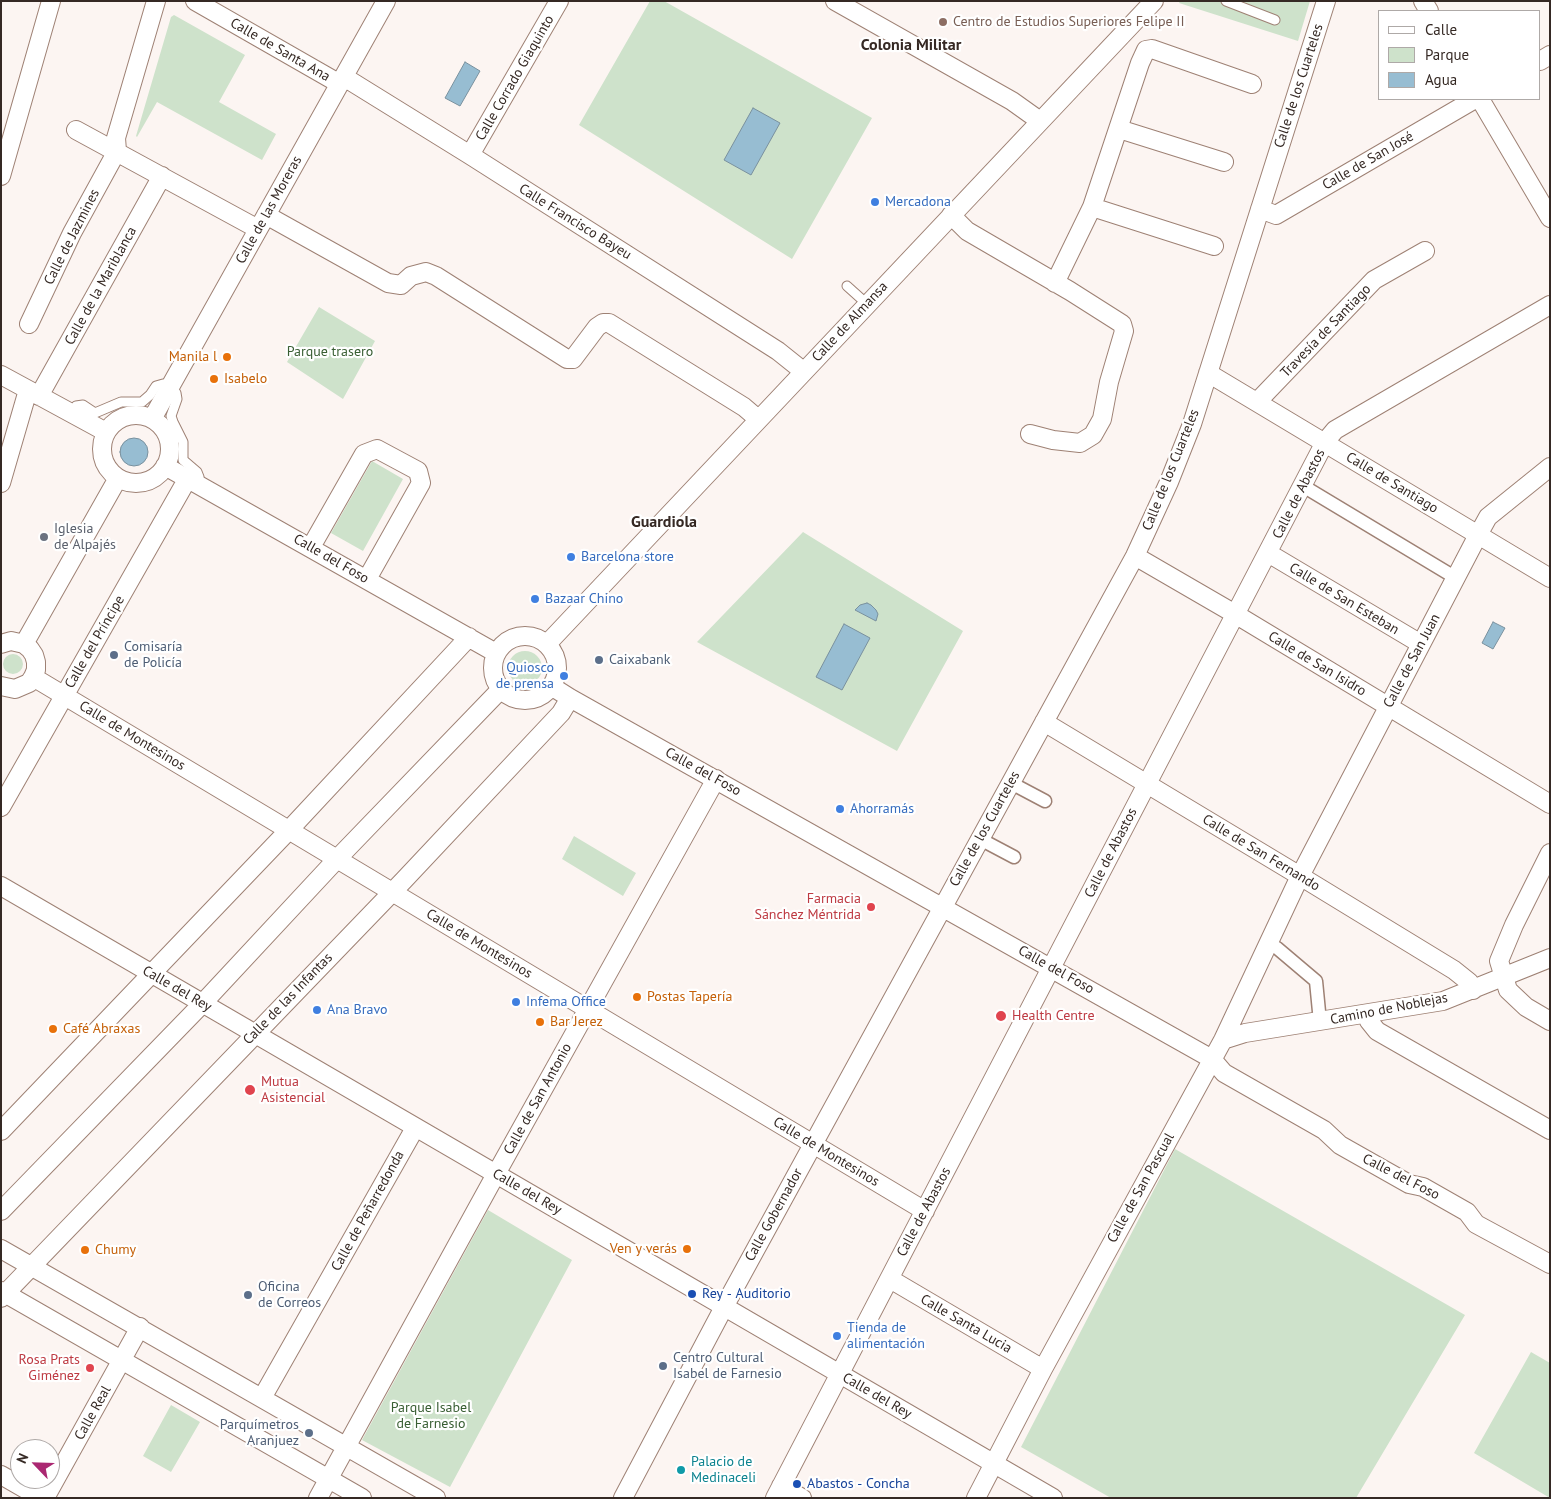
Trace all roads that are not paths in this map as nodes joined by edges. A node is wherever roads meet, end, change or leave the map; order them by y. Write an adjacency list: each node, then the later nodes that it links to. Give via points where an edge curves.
1 (51, 1): 21 (street)
2 (156, 1): 18 (street, via 116,138)
3 (195, 1): 11 (street, Calle de Santa Ana)
4 (386, 1): 11 (street, Calle de las Moreras)
5 (559, 1): 19 (street, Calle Corrado Giaquinto)
6 (835, 1): 15 (street, via 1012,101)
7 (1154, 1): 15 (street, Calle de Almansa)
8 (1226, 1): 10 (lane)
9 (1326, 1): 24 (street, Calle de los Cuarteles)
10 (1275, 20)
11 (342, 80): 19 (street, Calle Francisco Bayeu); 27 (street, Calle de las Moreras)
12 (1252, 84): 16 (street, via 1152,49 1146,50)
13 (1472, 100): 24 (street, Calle de San José, via 1276,215)
14 (1481, 100): 26 (street)
15 (1040, 121): 25 (street, Calle de Almansa)
16 (1119, 129): 20 (street); 23 (street)
17 (76, 130): 18 (street)
18 (117, 151): 22 (street); 34 (street, Calle de Jazmines, via 72,233)
19 (470, 155): 35 (street, Calle Francisco Bayeu, via 778,351)
20 (1224, 162)
21 (1, 176)
22 (162, 176): 27 (street); 39 (street, Calle de la Mariblanca)
23 (1092, 207): 28 (street); 30 (street)
24 (1260, 209): 36 (street, Calle de los Cuarteles)
25 (951, 216): 30 (street, via 967,230); 32 (street, Calle de Almansa)
26 (1550, 218)
27 (262, 222): 38 (street, Calle de las Moreras); 43 (street, via 388,284 401,285 411,276 426,272 436,276 567,359 573,359 598,327 603,323 609,324 744,407)
28 (1214, 246)
29 (1425, 251): 40 (street, Travesía de Santiago, via 1374,280)
30 (1055, 283): 45 (street, via 1116,319 1124,331 1102,419 1094,435 1080,443)
31 (847, 286): 32 (lane)
32 (867, 304): 35 (street, Calle de Almansa)
33 (1550, 306): 46 (street, Calle de Abastos, via 1335,430)
34 (29, 324)
35 (803, 371): 43 (street, Calle de Almansa)
36 (1208, 373): 40 (street, Calle de Santiago); 56 (street, Calle de los Cuarteles, via 1169,482)
37 (1, 375): 39 (street)
38 (170, 385): 41 (lane, via 156,386 142,402 121,402 95,412 83,405 76,406); 42 (street, Calle de las Moreras); 50 (lane, via 176,393 171,416 183,442 183,460 200,477)
39 (33, 393): 41 (street); 51 (street)
40 (1257, 402): 46 (street, Calle de Santiago)
41 (71, 413): 44 (street)
42 (152, 419): 44 (street, via 142,415 126,416); 47 (street, via 167,435 170,446)
43 (758, 419): 64 (street, Calle de Almansa)
44 (106, 432): 49 (street, via 102,454 107,468)
45 (1030, 434)
46 (1325, 442): 52 (street, Calle de Abastos); 53 (street, Calle de Santiago)
47 (165, 466): 49 (street, via 157,475 138,483); 50 (street, Calle del Foso)
48 (1550, 467): 53 (street, Calle de San Juan, via 1488,517)
49 (118, 478): 63 (street)
50 (194, 481): 54 (street, Calle del Foso); 71 (street, Calle del Príncipe)
51 (1, 483)
52 (1302, 486): 55 (street, Calle de Abastos); 57 (street)
53 (1478, 535): 57 (street, Calle de San Juan); 58 (street, Calle de Santiago)
54 (311, 547): 59 (street, Calle del Foso); 59 (street, via 364,454 377,448 418,471 421,483)
55 (1268, 553): 60 (street, Calle de Abastos); 65 (street, Calle de San Esteban)
56 (1135, 556): 60 (street, Calle de San Isidro); 74 (street, Calle de los Cuarteles)
57 (1456, 578): 65 (street, Calle de San Juan)
58 (1550, 578)
59 (367, 579): 61 (street, Calle del Foso)
60 (1235, 614): 73 (street, Calle de San Isidro); 77 (street, Calle de Abastos)
61 (469, 637): 66 (street, Calle del Foso); 81 (street)
62 (1, 644): 63 (street, via 11,641)
63 (24, 644): 67 (street, via 36,662)
64 (547, 644): 66 (street, via 539,638 519,636 510,639); 69 (street, via 556,659 557,668)
65 (1421, 644): 73 (street, Calle de San Juan)
66 (496, 653): 70 (street, via 493,670)
67 (33, 677): 68 (street, via 29,683 15,689); 71 (street, Calle de Montesinos)
68 (1, 686)
69 (551, 686): 70 (street, via 543,694 523,700); 72 (street, Calle del Foso)
70 (501, 689): 85 (street)
71 (64, 696): 80 (street, Calle del Príncipe); 81 (street, Calle de Montesinos)
72 (570, 698): 75 (street, Calle del Foso); 88 (street, Calle de las Infantas, via 561,713)
73 (1388, 706): 79 (street, Calle de San Isidro); 86 (street, Calle de San Juan)
74 (1044, 722): 76 (street, Calle de los Cuarteles); 77 (street, Calle de San Fernando)
75 (716, 780): 89 (street, Calle del Foso); 97 (street, Calle de San Antonio)
76 (1011, 783): 78 (street); 82 (street, Calle de los Cuarteles)
77 (1147, 784): 86 (street, Calle de San Fernando); 92 (street, Calle de Abastos)
78 (1045, 801)
79 (1550, 804)
80 (1, 807)
81 (289, 830): 85 (street, Calle de Montesinos); 93 (street)
82 (980, 839): 84 (street); 89 (street, Calle de los Cuarteles)
83 (1550, 853): 94 (street, via 1499,961)
84 (1014, 857)
85 (337, 859): 88 (street, Calle de Montesinos); 96 (street)
86 (1300, 876): 90 (street, Calle de San Pascual); 95 (street, Calle de San Fernando, via 1454,970 1469,982)
87 (1, 886): 93 (street, Calle del Rey)
88 (392, 892): 97 (street, Calle de Montesinos); 101 (street, Calle de las Infantas)
89 (943, 907): 92 (street, Calle del Foso); 107 (street, Calle Gobernador)
90 (1268, 944): 100 (street, via 1316,981); 102 (street, Calle de San Pascual)
91 (1550, 958): 94 (street, Camino de Noblejas)
92 (1052, 968): 103 (street, Calle del Foso); 110 (street, Calle de Abastos)
93 (151, 974): 96 (street, Calle del Rey); 106 (street)
94 (1504, 977): 95 (street, Camino de Noblejas); 99 (street, via 1508,990 1526,1007)
95 (1473, 990): 98 (street, Camino de Noblejas, via 1443,1001)
96 (202, 1004): 101 (street, Calle del Rey); 109 (street)
97 (588, 1010): 107 (street, Calle de Montesinos); 108 (street, Calle de San Antonio)
98 (1368, 1014): 100 (street, Camino de Noblejas); 105 (street, via 1377,1031)
99 (1550, 1021)
100 (1320, 1022): 102 (street, Camino de Noblejas, via 1245,1033)
101 (254, 1034): 104 (street, Calle del Rey); 113 (street, Calle de las Infantas)
102 (1223, 1040): 103 (street, Calle de San Pascual)
103 (1212, 1059): 112 (street, Calle del Foso, via 1224,1073 1324,1130 1340,1145 1409,1184 1423,1187 1467,1212 1476,1224); 119 (street, Calle de San Pascual)
104 (415, 1128): 108 (street, Calle del Rey); 121 (street, Calle de Peñarredonda)
105 (1550, 1130)
106 (1, 1131)
107 (813, 1144): 110 (street, Calle de Montesinos); 116 (street, Calle Gobernador)
108 (496, 1174): 116 (street, Calle del Rey); 122 (street, Calle de San Antonio)
109 (1, 1211)
110 (925, 1212): 114 (street, Calle de Abastos)
111 (1, 1249): 113 (street)
112 (1550, 1264)
113 (32, 1265): 115 (street, Calle de las Infantas); 117 (street)
114 (890, 1279): 119 (street, Calle Santa Lucia); 120 (street, Calle de Abastos)
115 (3, 1294): 118 (street)
116 (724, 1307): 120 (street, Calle del Rey); 132 (street, Calle Gobernador)
117 (140, 1328): 118 (street, Calle Real); 121 (street)
118 (122, 1360): 125 (street); 128 (street, Calle Real)
119 (1043, 1369): 123 (street, Calle de San Pascual)
120 (840, 1374): 123 (street, Calle del Rey); 126 (street, Calle de Abastos)
121 (262, 1398): 122 (street)
122 (347, 1447): 125 (street, Calle de San Antonio); 131 (street)
123 (994, 1463): 134 (street, Calle de San Pascual); 135 (street, Calle del Rey)
124 (1, 1475): 127 (street)
125 (329, 1479): 129 (street, Calle de San Antonio); 130 (street)
126 (778, 1492): 133 (street)
127 (41, 1498)
128 (45, 1498)
129 (318, 1498)
130 (362, 1498)
131 (436, 1498)
132 (623, 1498)
133 (802, 1498)
134 (976, 1498)
135 (1053, 1498)

